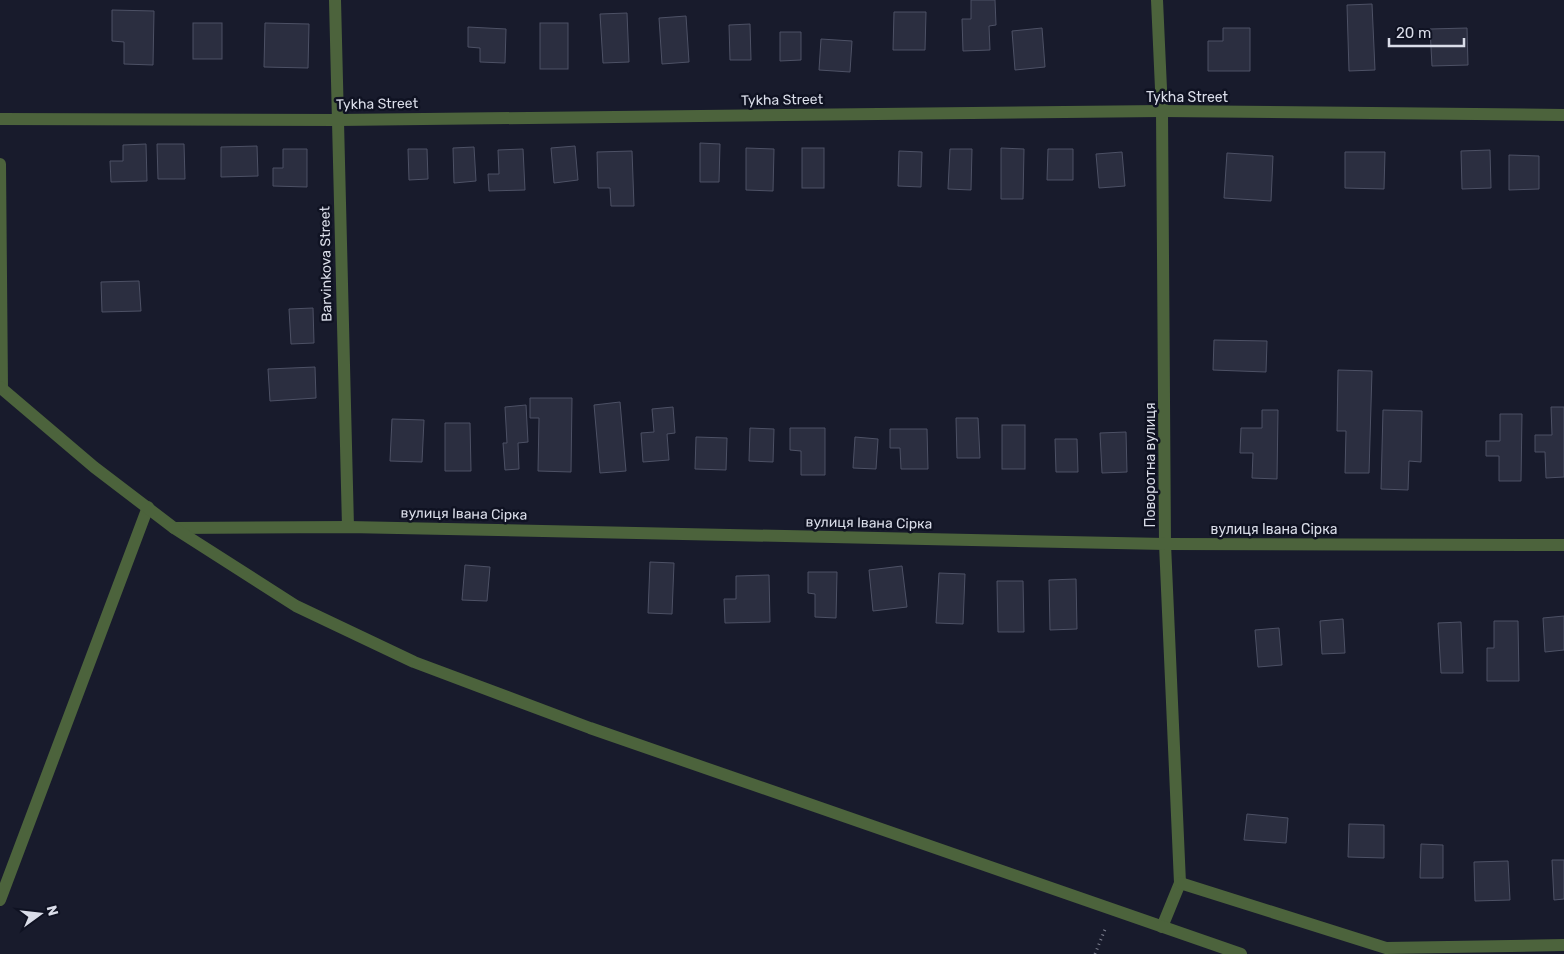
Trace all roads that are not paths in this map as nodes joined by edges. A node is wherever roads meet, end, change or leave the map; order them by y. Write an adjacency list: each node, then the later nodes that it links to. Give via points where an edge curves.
1 (335, 0): 6 (street, Barvinkova Street)
2 (1157, 0): 3 (street, Поворотна вулиця)
3 (1162, 111): 4 (street, Tykha Street); 6 (street, Tykha Street); 12 (street, Поворотна вулиця)
4 (1564, 115)
5 (0, 119): 6 (street, Tykha Street)
6 (338, 120): 10 (street, Barvinkova Street)
7 (0, 164): 8 (street)
8 (1, 388): 9 (street, via 94,467)
9 (148, 507): 11 (street); 15 (street)
10 (348, 526): 11 (street, вулиця Івана Сірка); 12 (street, вулиця Івана Сірка)
11 (174, 528): 16 (street, via 296,606 414,662 590,728)
12 (1165, 544): 13 (street, вулиця Івана Сірка); 14 (street, Поворотна вулиця)
13 (1564, 545)
14 (1180, 883): 16 (street, Поворотна вулиця); 17 (street, via 1386,948)
15 (0, 900)
16 (1162, 927): 18 (street)
17 (1564, 945)
18 (1241, 954)

